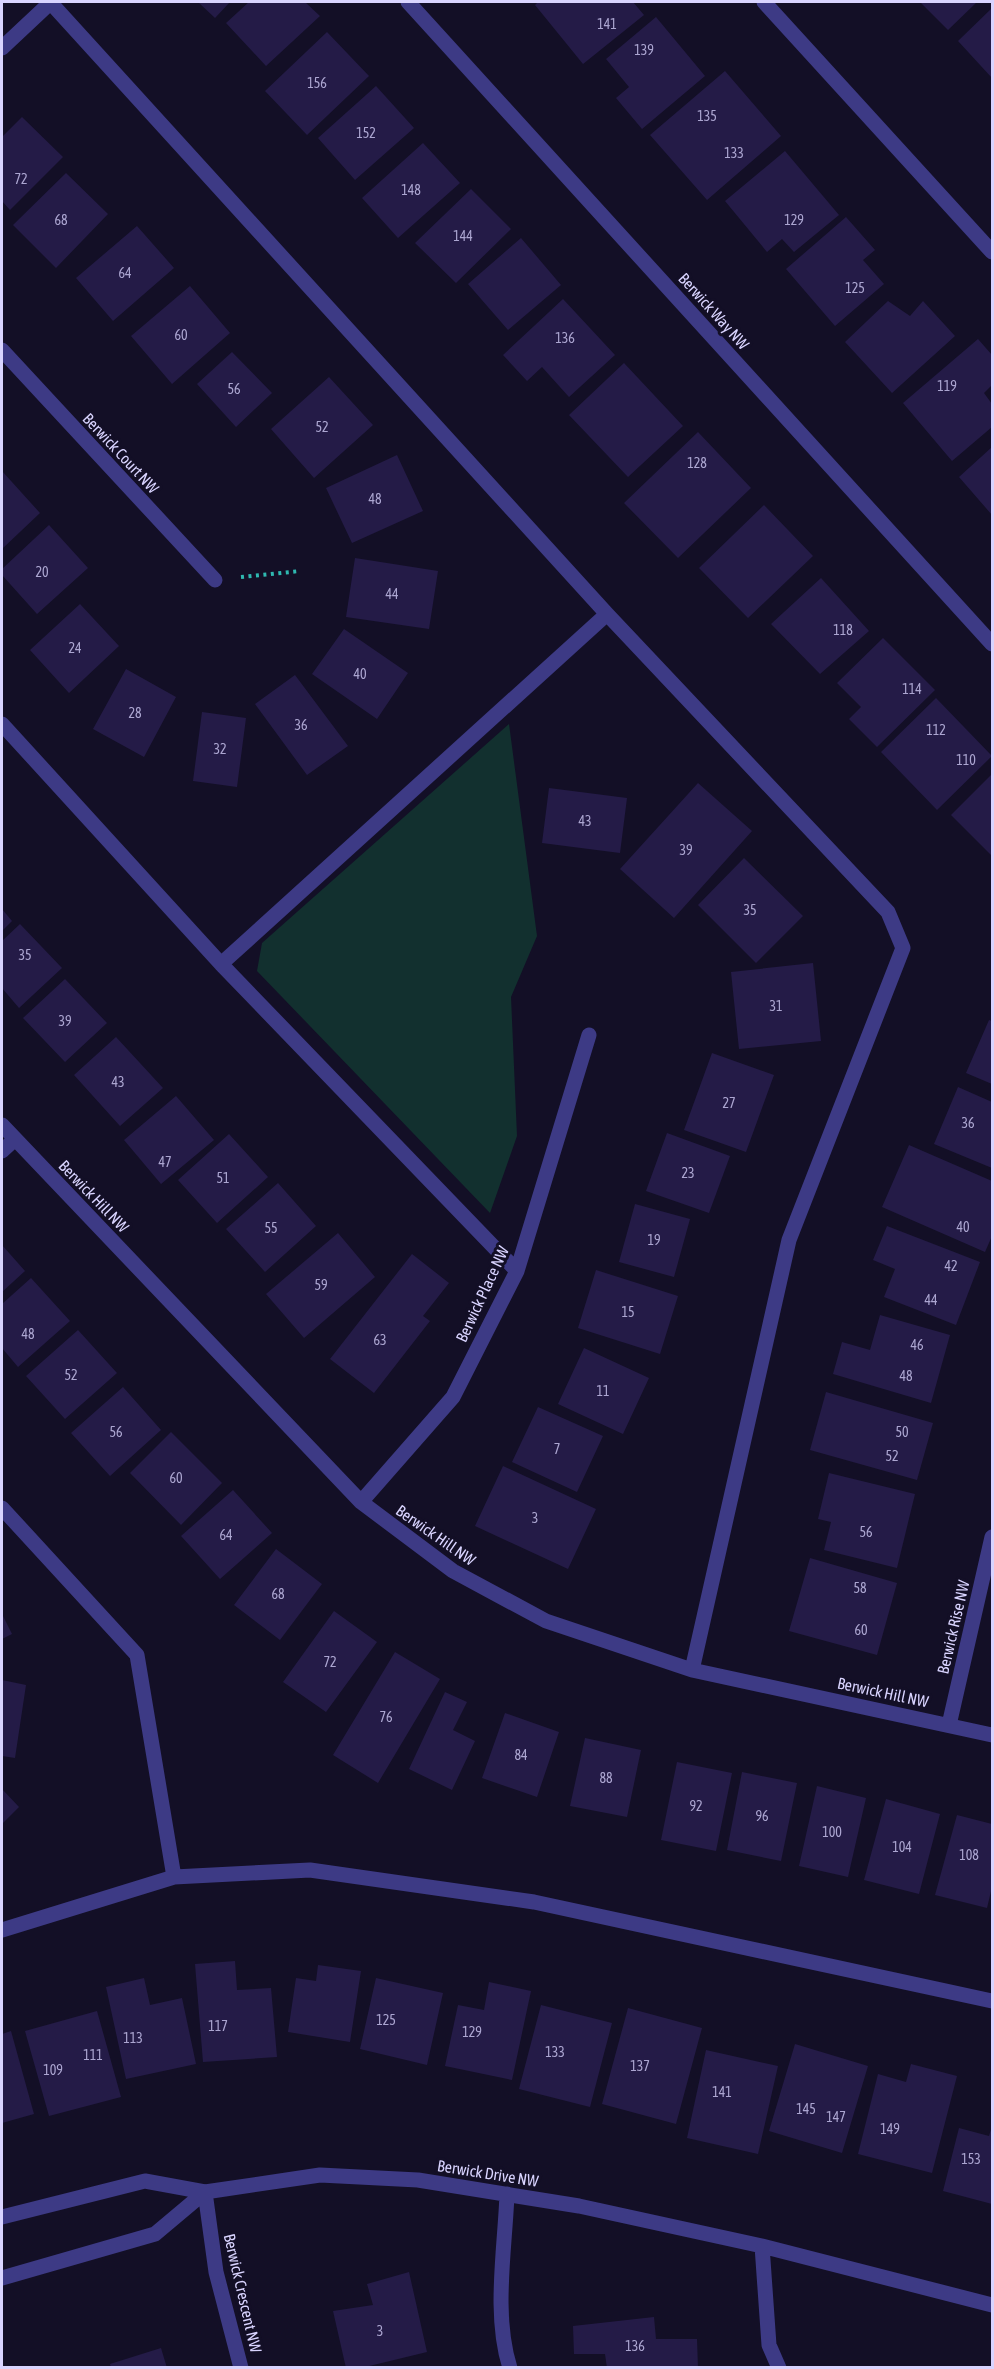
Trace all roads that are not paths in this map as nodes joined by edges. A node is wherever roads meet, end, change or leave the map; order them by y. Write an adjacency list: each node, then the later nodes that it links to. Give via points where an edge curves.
1 (50, 2): 4 (street); 8 (street)
2 (408, 2): 9 (street, Berwick Way NW)
3 (764, 2): 5 (street)
4 (2, 48)
5 (993, 252)
6 (2, 350): 7 (street, Berwick Court NW)
7 (215, 580)
8 (607, 614): 11 (street); 20 (street, via 888,912 903,948 789,1239)
9 (993, 644)
10 (2, 724): 11 (street)
11 (221, 964): 16 (street)
12 (589, 1035): 16 (street, Berwick Place NW)
13 (2, 1125): 14 (street, Berwick Hill NW)
14 (15, 1139): 15 (street); 17 (street, Berwick Hill NW)
15 (2, 1151)
16 (517, 1271): 17 (street, Berwick Place NW, via 453,1397)
17 (361, 1502): 20 (street, Berwick Hill NW, via 453,1571 546,1621)
18 (2, 1508): 23 (street, via 137,1655)
19 (993, 1537): 21 (street, Berwick Rise NW)
20 (692, 1670): 21 (street, Berwick Hill NW)
21 (949, 1725): 22 (street, Berwick Hill NW)
22 (993, 1735)
23 (174, 1877): 24 (street); 25 (street, via 310,1870 534,1902)
24 (2, 1930)
25 (993, 2001)
26 (205, 2192): 27 (street, Berwick Drive NW, via 320,2175 418,2180); 28 (street, Berwick Drive NW, via 145,2181); 30 (street, via 155,2234); 32 (street, Berwick Crescent NW, via 216,2272)
27 (507, 2194): 29 (street, Berwick Drive NW); 33 (street, via 501,2298 502,2344)
28 (2, 2217)
29 (762, 2246): 31 (street, Berwick Drive NW); 34 (street, via 769,2345)
30 (2, 2278)
31 (993, 2305)
32 (241, 2367)
33 (510, 2367)
34 (779, 2367)

